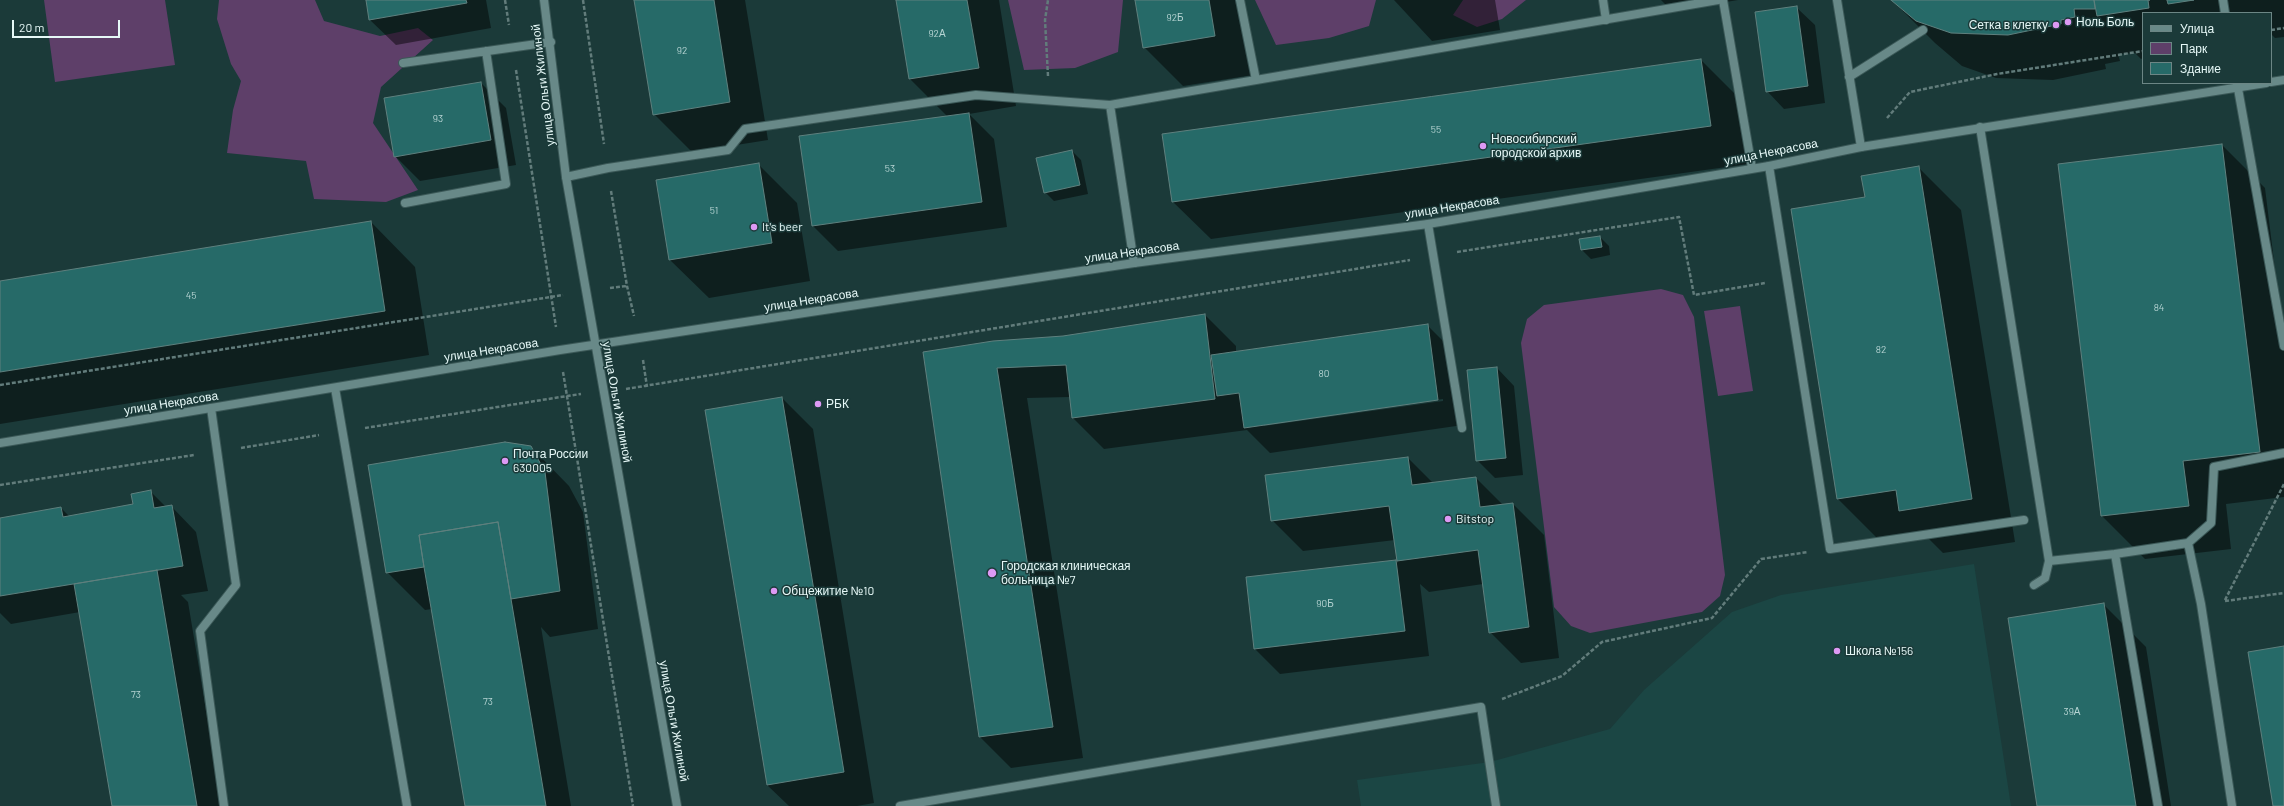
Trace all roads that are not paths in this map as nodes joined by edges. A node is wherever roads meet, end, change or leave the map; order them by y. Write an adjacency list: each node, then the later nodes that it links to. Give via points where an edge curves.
1 (544, 0): 11 (street, улица Ольги Жилиной)
2 (1240, 0): 15 (street)
3 (1603, 0): 9 (street)
4 (1718, 0): 9 (street)
5 (1723, 0): 24 (street)
6 (1837, 0): 14 (street)
7 (2223, 0): 8 (street)
8 (2225, 12)
9 (1606, 20): 15 (street)
10 (1923, 30): 14 (street)
11 (551, 42): 12 (street); 25 (street, улица Ольги Жилиной)
12 (486, 52): 13 (street); 26 (street, via 506,184)
13 (403, 63)
14 (1849, 77): 22 (street)
15 (1256, 80): 20 (street)
16 (2284, 80): 17 (street)
17 (2272, 82)
18 (2252, 84): 19 (street, улица Некрасова)
19 (2238, 85): 21 (street, улица Некрасова); 30 (street)
20 (1110, 105): 25 (street, via 976,95 745,129 728,150); 28 (street)
21 (1980, 127): 22 (street, улица Некрасова); 39 (street)
22 (1860, 147): 23 (street, улица Некрасова)
23 (1768, 166): 24 (street, улица Некрасова); 36 (street, via 1830,548)
24 (1752, 168): 27 (street, улица Некрасова)
25 (566, 177): 29 (street, улица Ольги Жилиной)
26 (405, 203)
27 (1428, 224): 28 (street, улица Некрасова); 33 (street)
28 (1134, 263): 29 (street, улица Некрасова)
29 (595, 346): 31 (street, улица Некрасова); 43 (street, улица Ольги Жилиной)
30 (2284, 346)
31 (335, 388): 32 (street, улица Некрасова); 42 (street)
32 (211, 408): 34 (street, улица Некрасова); 41 (street, via 236,584 200,631)
33 (1462, 428)
34 (0, 443)
35 (2284, 453): 37 (street, via 2214,467 2211,523)
36 (2024, 520)
37 (2188, 543): 38 (street); 47 (street, via 2201,604)
38 (2115, 554): 39 (street); 46 (street)
39 (2049, 561): 40 (street, via 2045,578)
40 (2034, 585)
41 (224, 806)
42 (407, 806)
43 (677, 806)
44 (900, 806): 45 (street, via 1481,707)
45 (1496, 806)
46 (2158, 806)
47 (2232, 806)

